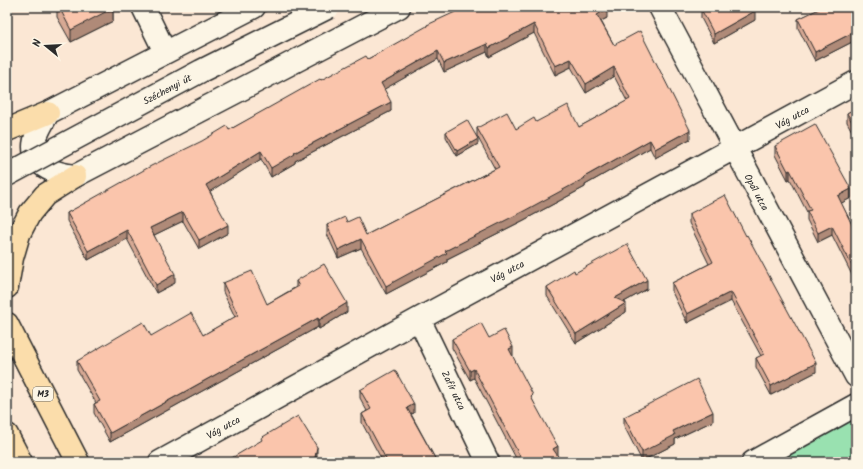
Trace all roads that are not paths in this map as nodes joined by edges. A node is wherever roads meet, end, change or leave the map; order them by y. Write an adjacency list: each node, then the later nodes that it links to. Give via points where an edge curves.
1 (143, 7): 6 (street)
2 (254, 7): 6 (street)
3 (329, 7): 11 (street, Széchenyi út, bridge, via 201,71)
4 (399, 7): 12 (street)
5 (660, 7): 10 (street, Opál utca)
6 (165, 52): 8 (street)
7 (856, 82): 10 (street, Vág utca)
8 (48, 113): 9 (main road); 12 (street, via 36,138 36,156 50,170 60,175)
9 (7, 130)
10 (734, 148): 14 (street, Vág utca); 16 (street, Opál utca)
11 (7, 175)
12 (75, 176): 13 (main road, via 45,194 30,213 19,234)
13 (7, 287)
14 (420, 319): 21 (street, Vág utca); 22 (street, Zafír utca)
15 (7, 320): 20 (main road, M3)
16 (856, 376)
17 (856, 405): 23 (street)
18 (7, 435): 19 (main road)
19 (21, 462)
20 (78, 462)
21 (160, 462)
22 (488, 462)
23 (753, 462)

